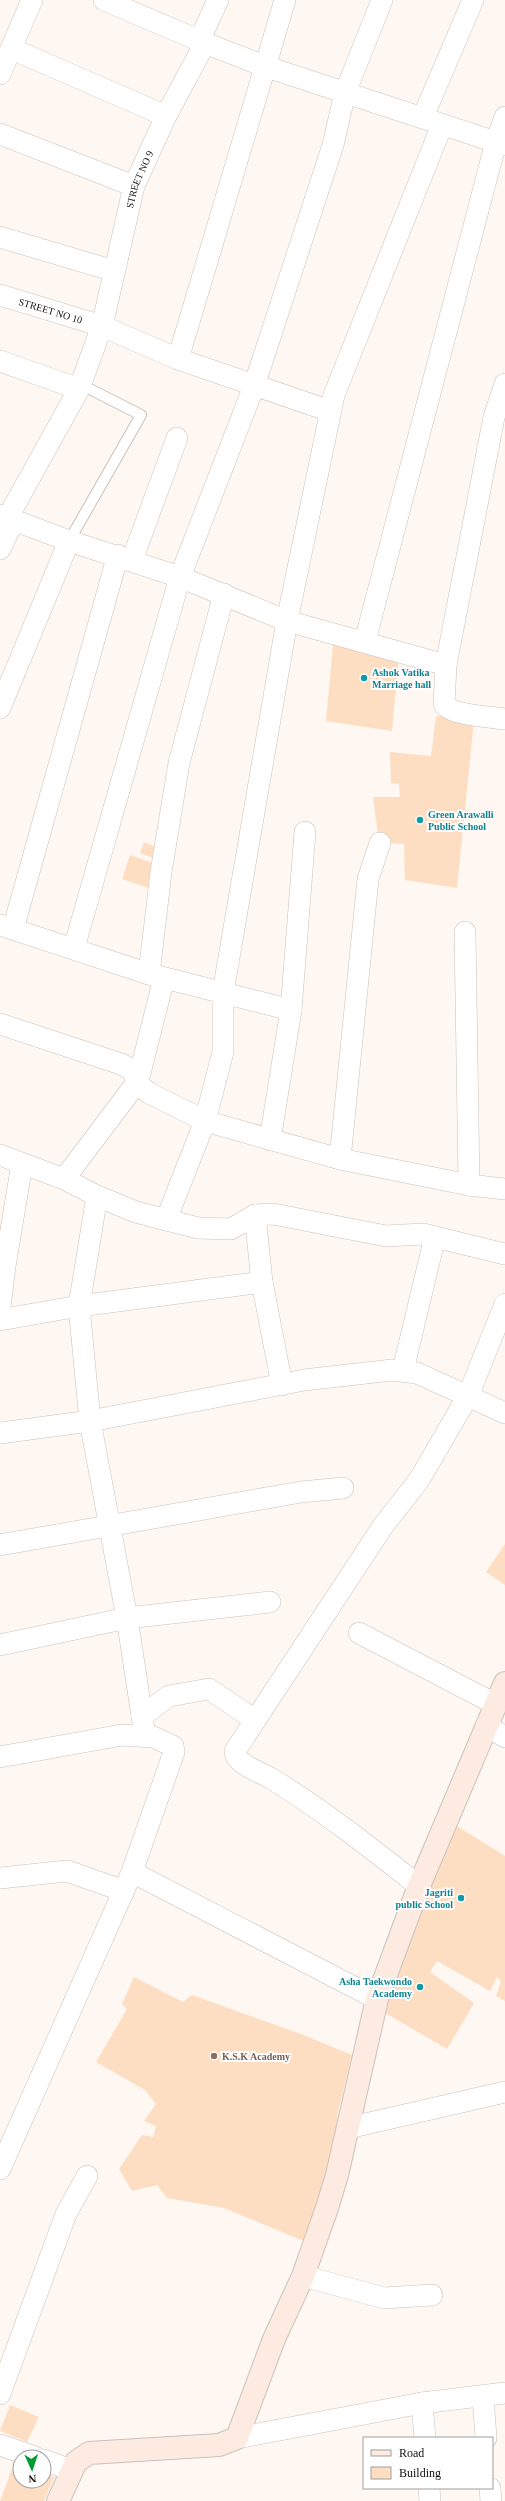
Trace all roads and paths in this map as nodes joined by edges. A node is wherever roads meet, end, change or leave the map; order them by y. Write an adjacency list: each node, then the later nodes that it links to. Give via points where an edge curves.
1 (32, 0): 8 (street)
2 (104, 0): 7 (street)
3 (218, 0): 7 (street, STREET NO 9)
4 (285, 0): 9 (street)
5 (382, 0): 11 (street)
6 (473, 0): 14 (street)
7 (202, 42): 9 (street); 12 (street, STREET NO 9)
8 (12, 49): 10 (street); 12 (street)
9 (264, 66): 11 (street); 22 (street)
10 (0, 74)
11 (345, 93): 14 (street); 26 (street, via 334,145)
12 (166, 116): 17 (street, STREET NO 9)
13 (505, 117): 16 (street)
14 (433, 121): 16 (street); 27 (street)
15 (0, 134): 17 (street)
16 (501, 143): 36 (street)
17 (134, 186): 19 (street, STREET NO 9)
18 (0, 237): 19 (street)
19 (114, 271): 21 (street, STREET NO 9)
20 (0, 295): 21 (street, STREET NO 10)
21 (102, 326): 22 (street, STREET NO 10); 25 (street, STREET NO 9)
22 (178, 359): 26 (street, STREET NO 10)
23 (0, 361): 25 (street)
24 (505, 384): 37 (street, via 494,417)
25 (80, 386): 29 (street, STREET NO 9); 30 (lane, via 141,416)
26 (254, 386): 27 (street, STREET NO 10); 33 (street)
27 (330, 411): 35 (street)
28 (177, 438): 32 (street)
29 (7, 517): 30 (street); 31 (street, STREET NO 9)
30 (69, 541): 32 (street); 38 (street)
31 (0, 549)
32 (125, 558): 33 (street); 42 (street)
33 (180, 577): 34 (street); 44 (street)
34 (224, 594): 35 (street); 45 (street, via 179,763 161,872)
35 (287, 620): 36 (street); 46 (street)
36 (365, 641): 37 (street)
37 (446, 665): 39 (street, via 444,704 447,709)
38 (0, 708)
39 (505, 719)
40 (305, 832): 47 (street)
41 (380, 843): 53 (street, via 368,879)
42 (6, 927): 44 (street)
43 (465, 932): 56 (street)
44 (74, 948): 45 (street)
45 (156, 976): 46 (street); 49 (street)
46 (223, 992): 47 (street); 50 (street, via 223,1052)
47 (291, 1010): 51 (street)
48 (0, 1024): 49 (street, via 121,1064 132,1070)
49 (138, 1081): 50 (street, via 149,1093); 55 (street)
50 (205, 1121): 51 (street); 60 (street)
51 (270, 1140): 53 (street)
52 (0, 1155): 54 (street)
53 (340, 1159): 56 (street)
54 (22, 1164): 55 (street); 66 (street, via 4,1266)
55 (64, 1179): 58 (street)
56 (469, 1185): 57 (street)
57 (505, 1189)
58 (97, 1196): 60 (street, via 136,1212); 65 (street)
59 (254, 1215): 60 (street, via 236,1227 213,1230); 61 (street, via 273,1214 386,1236 424,1234); 63 (street)
60 (166, 1220)
61 (435, 1237): 62 (street); 68 (street)
62 (505, 1254)
63 (262, 1282): 65 (street); 69 (street)
64 (505, 1304): 70 (street)
65 (79, 1306): 67 (street); 72 (street)
66 (0, 1307)
67 (0, 1320)
68 (403, 1370): 69 (street, via 312,1379); 70 (street)
69 (282, 1385): 72 (street)
70 (468, 1396): 71 (street); 83 (street, via 419,1480 382,1526)
71 (505, 1413)
72 (90, 1420): 73 (street); 75 (street)
73 (0, 1433)
74 (344, 1488): 75 (street, via 301,1492)
75 (109, 1525): 76 (street); 78 (street)
76 (0, 1545)
77 (270, 1602): 78 (street)
78 (127, 1618): 80 (street); 84 (street)
79 (359, 1633): 82 (street)
80 (0, 1645)
81 (505, 1683): 82 (street)
82 (495, 1704): 85 (street)
83 (255, 1720): 84 (street, via 219,1694 209,1690 169,1696); 90 (street, via 235,1751 240,1761 272,1779 353,1834)
84 (144, 1726): 87 (street, via 122,1735); 88 (street, via 173,1746 174,1752)
85 (486, 1726): 86 (street); 90 (street)
86 (505, 1737)
87 (0, 1757)
88 (132, 1872): 91 (street); 92 (street)
89 (0, 1878): 91 (street, via 66,1871)
90 (419, 1886): 92 (street)
91 (124, 1891): 95 (street)
92 (377, 1999): 94 (street)
93 (505, 2092): 94 (street)
94 (348, 2128): 97 (street, via 337,2175)
95 (0, 2169)
96 (88, 2176): 99 (street, via 66,2214)
97 (303, 2276): 98 (street, via 384,2298); 105 (street, via 274,2339)
98 (432, 2295)
99 (0, 2394)
100 (505, 2394): 101 (street)
101 (483, 2397): 102 (street); 104 (street)
102 (422, 2403): 103 (street); 105 (street)
103 (425, 2437)
104 (486, 2437)
105 (237, 2438): 109 (street, via 220,2445 89,2453 83,2455)
106 (0, 2445): 107 (street)
107 (12, 2449)
108 (52, 2463): 109 (street)
109 (72, 2470): 112 (street)
110 (428, 2489): 113 (street)
111 (490, 2489): 114 (street)
112 (58, 2501)
113 (430, 2501)
114 (491, 2501)

